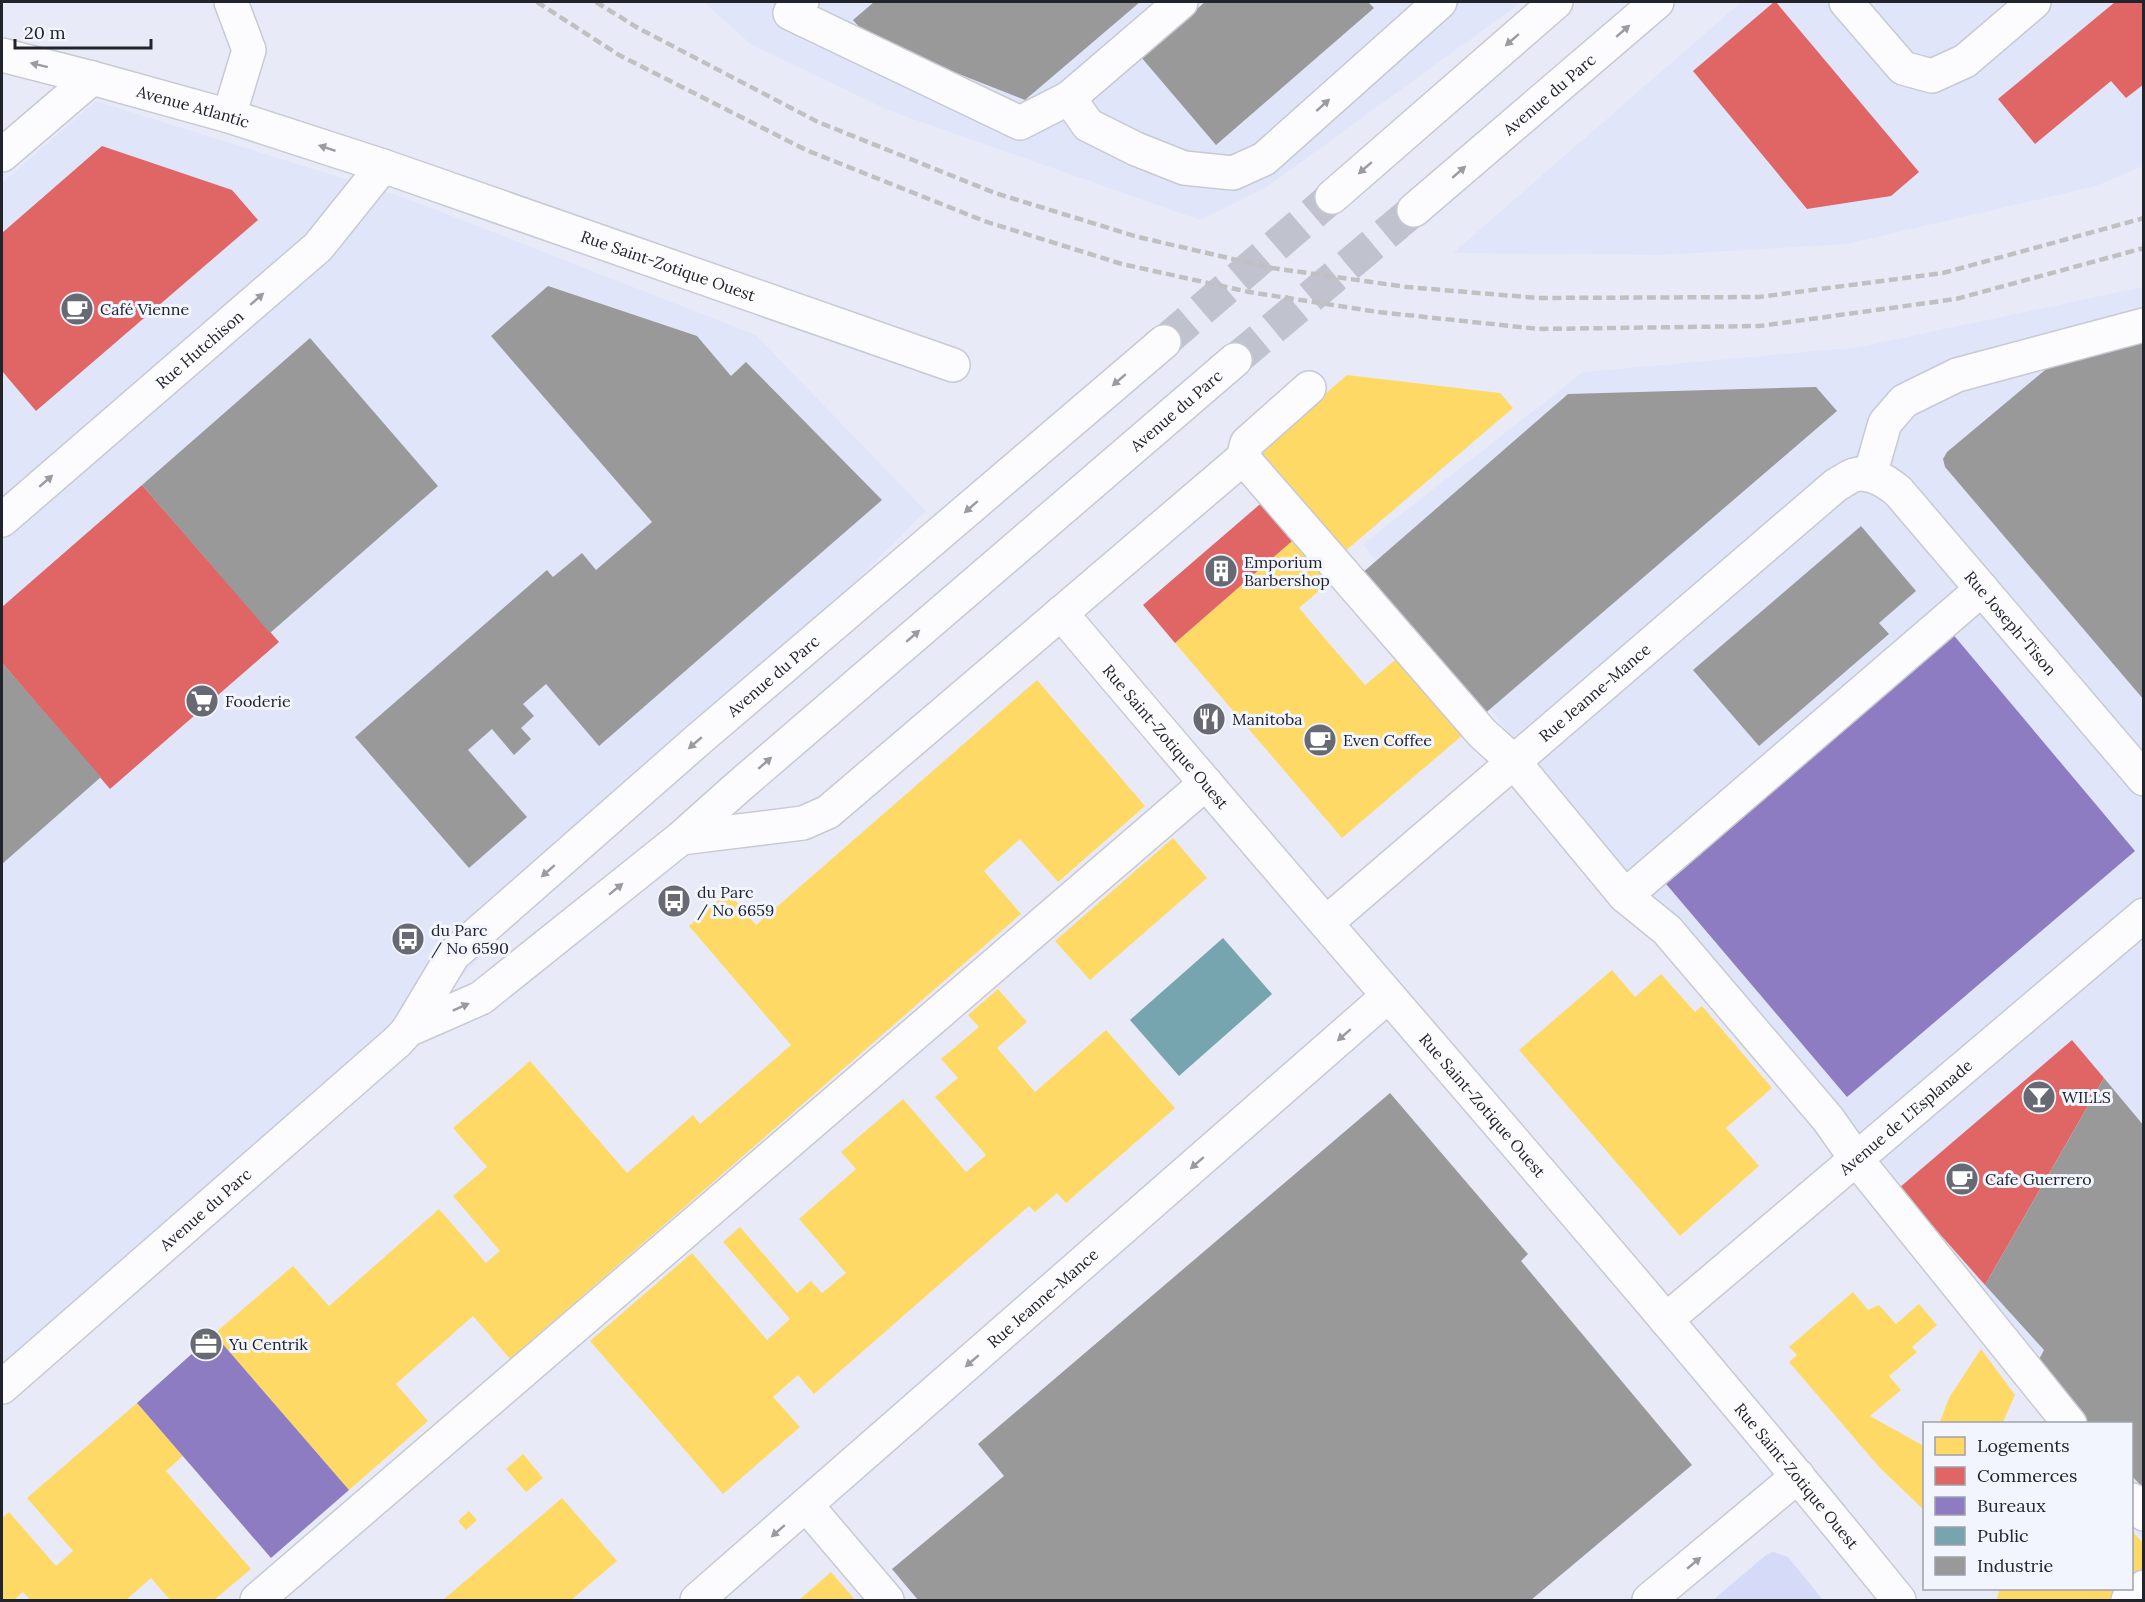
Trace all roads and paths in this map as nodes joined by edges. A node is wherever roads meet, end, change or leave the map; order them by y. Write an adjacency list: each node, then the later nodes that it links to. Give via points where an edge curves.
1 (231, 2): 12 (street, via 249,50)
2 (1181, 2): 11 (street)
3 (1440, 2): 11 (street, one-way to 3, via 1088,125 1136,149 1184,168 1233,173 1264,159)
4 (1556, 2): 15 (street, one-way to 15)
5 (1657, 2): 16 (street, Avenue du Parc, one-way to 5)
6 (1846, 2): 7 (street, via 1903,68 1932,76 1965,61)
7 (2034, 2)
8 (796, 7): 11 (street, via 1020,123)
9 (2, 55): 10 (street, Avenue Atlantic, one-way to 9)
10 (92, 78): 12 (street, Avenue Atlantic); 13 (street)
11 (1069, 99)
12 (229, 116): 14 (street, Avenue Atlantic, one-way to 12)
13 (2, 155)
14 (383, 166): 20 (street, Rue Saint-Zotique Ouest); 24 (street, Rue Hutchison, one-way to 14, via 318,247)
15 (1332, 197)
16 (1414, 210)
17 (2144, 324): 23 (street, via 1957,375 1904,401 1885,423)
18 (1164, 342): 35 (street, Avenue du Parc, one-way to 35, via 453,955)
19 (1235, 360): 30 (street, Avenue du Parc, one-way to 19)
20 (953, 364)
21 (1309, 388): 22 (street, via 1247,443)
22 (1243, 458): 26 (street); 27 (street, via 1482,733)
23 (1870, 475): 25 (street, Rue Joseph-Tison, via 1898,491); 27 (street, Rue Jeanne-Mance, via 1853,476 1836,485)
24 (2, 520)
25 (1982, 589): 28 (street, Rue Joseph-Tison); 31 (street)
26 (1061, 613): 29 (street, Rue Saint-Zotique Ouest); 30 (street, via 828,812 803,823)
27 (1514, 762): 31 (street); 33 (street, Rue Jeanne-Mance)
28 (2144, 779)
29 (1206, 783): 33 (street, Rue Saint-Zotique Ouest); 45 (street)
30 (681, 838): 35 (street, Avenue du Parc, one-way to 30, via 481,998)
31 (1625, 896): 36 (street, via 1667,930 1828,1119)
32 (2144, 915): 36 (street, Avenue de L'Esplanade)
33 (1326, 923): 34 (street, Rue Saint-Zotique Ouest)
34 (1388, 996): 37 (street, Rue Saint-Zotique Ouest); 42 (street, Rue Jeanne-Mance, one-way to 42)
35 (408, 1030): 38 (street, Avenue du Parc)
36 (1857, 1160): 37 (street, Avenue de L'Esplanade); 39 (street)
37 (1666, 1320): 40 (street, Rue Saint-Zotique Ouest)
38 (2, 1386)
39 (2068, 1422)
40 (1798, 1476): 48 (street, one-way to 40); 49 (street, Rue Saint-Zotique Ouest)
41 (2133, 1501): 43 (street)
42 (807, 1506): 46 (street, Rue Jeanne-Mance, one-way to 46); 47 (street)
43 (2144, 1514)
44 (2144, 1587): 50 (street)
45 (257, 1600)
46 (697, 1600)
47 (887, 1600)
48 (1649, 1600)
49 (1899, 1600)
50 (2128, 1600)

